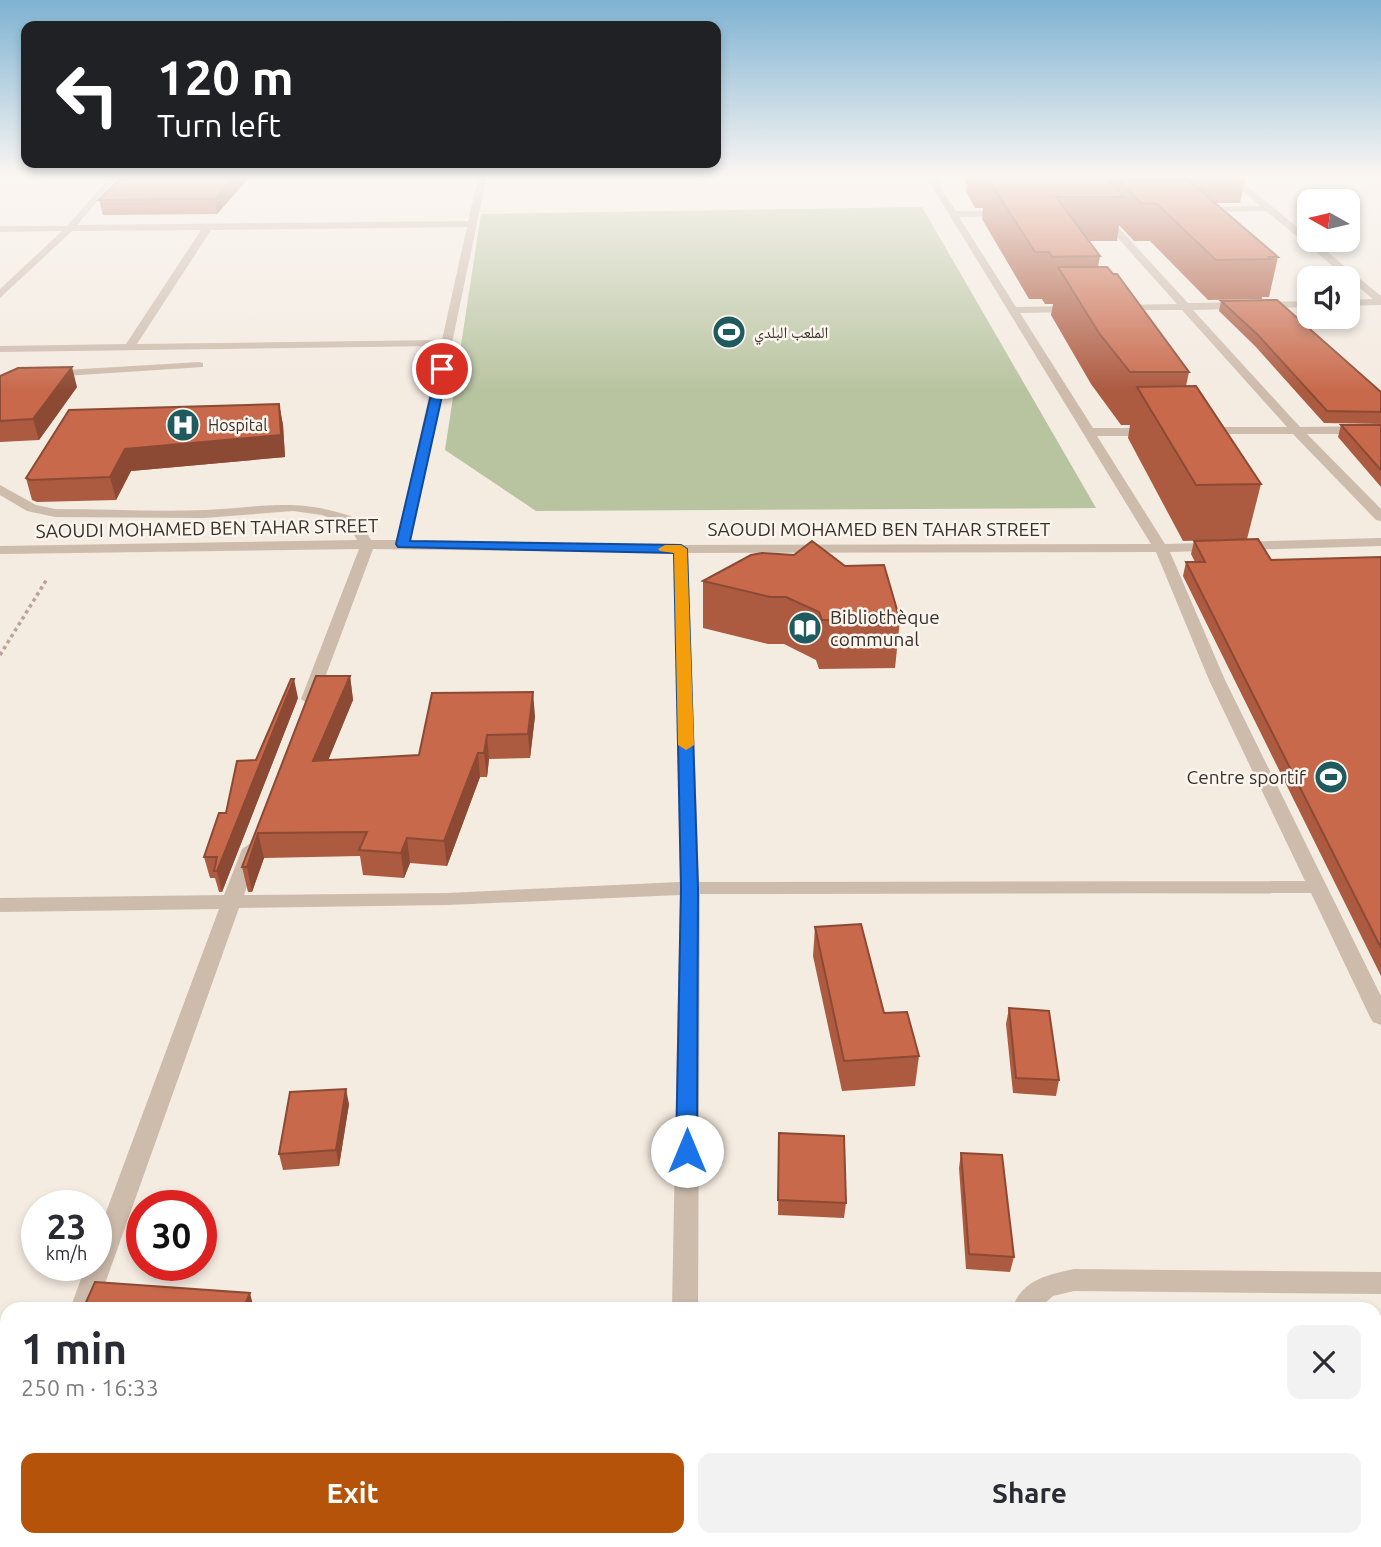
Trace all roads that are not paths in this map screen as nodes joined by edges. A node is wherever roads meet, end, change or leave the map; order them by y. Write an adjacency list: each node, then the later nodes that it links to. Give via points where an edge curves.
1 (50, 247): 7 (street)
2 (195, 247): 16 (street)
3 (468, 247): 15 (street)
4 (975, 247): 14 (street)
5 (1132, 247): 11 (street)
6 (1314, 247): 8 (street)
7 (0, 295)
8 (1381, 302): 9 (street)
9 (1360, 303)
10 (1297, 304): 11 (street)
11 (1185, 306): 13 (street); 21 (street)
12 (1093, 308): 14 (street)
13 (1106, 308)
14 (1013, 310): 22 (street)
15 (448, 343): 16 (street); 28 (street)
16 (130, 347): 17 (street)
17 (0, 349)
18 (199, 365): 19 (street)
19 (35, 376)
20 (1381, 430): 21 (street)
21 (1297, 431): 24 (street); 26 (street)
22 (1090, 432): 23 (street); 30 (street)
23 (1159, 432)
24 (1187, 432)
25 (0, 489): 29 (street, via 32,508 83,515 204,514 293,507 324,511 354,522)
26 (1381, 517)
27 (1381, 542): 30 (street, SAOUDI MOHAMED BEN TAHAR STREET)
28 (403, 544): 29 (street, SAOUDI MOHAMED BEN TAHAR STREET); 31 (street, SAOUDI MOHAMED BEN TAHAR STREET)
29 (367, 546): 32 (street, SAOUDI MOHAMED BEN TAHAR STREET); 33 (street)
30 (1161, 548): 31 (street, SAOUDI MOHAMED BEN TAHAR STREET); 35 (street, via 1217,680)
31 (681, 549): 36 (street)
32 (0, 550)
33 (304, 711)
34 (260, 826): 37 (street)
35 (1317, 887): 36 (street); 39 (street)
36 (690, 888): 37 (street); 42 (street)
37 (231, 903): 38 (street); 41 (street)
38 (0, 905)
39 (1381, 1017)
40 (1381, 1283): 43 (street, via 1074,1280 1044,1286)
41 (86, 1302)
42 (685, 1302)
43 (1027, 1302)

